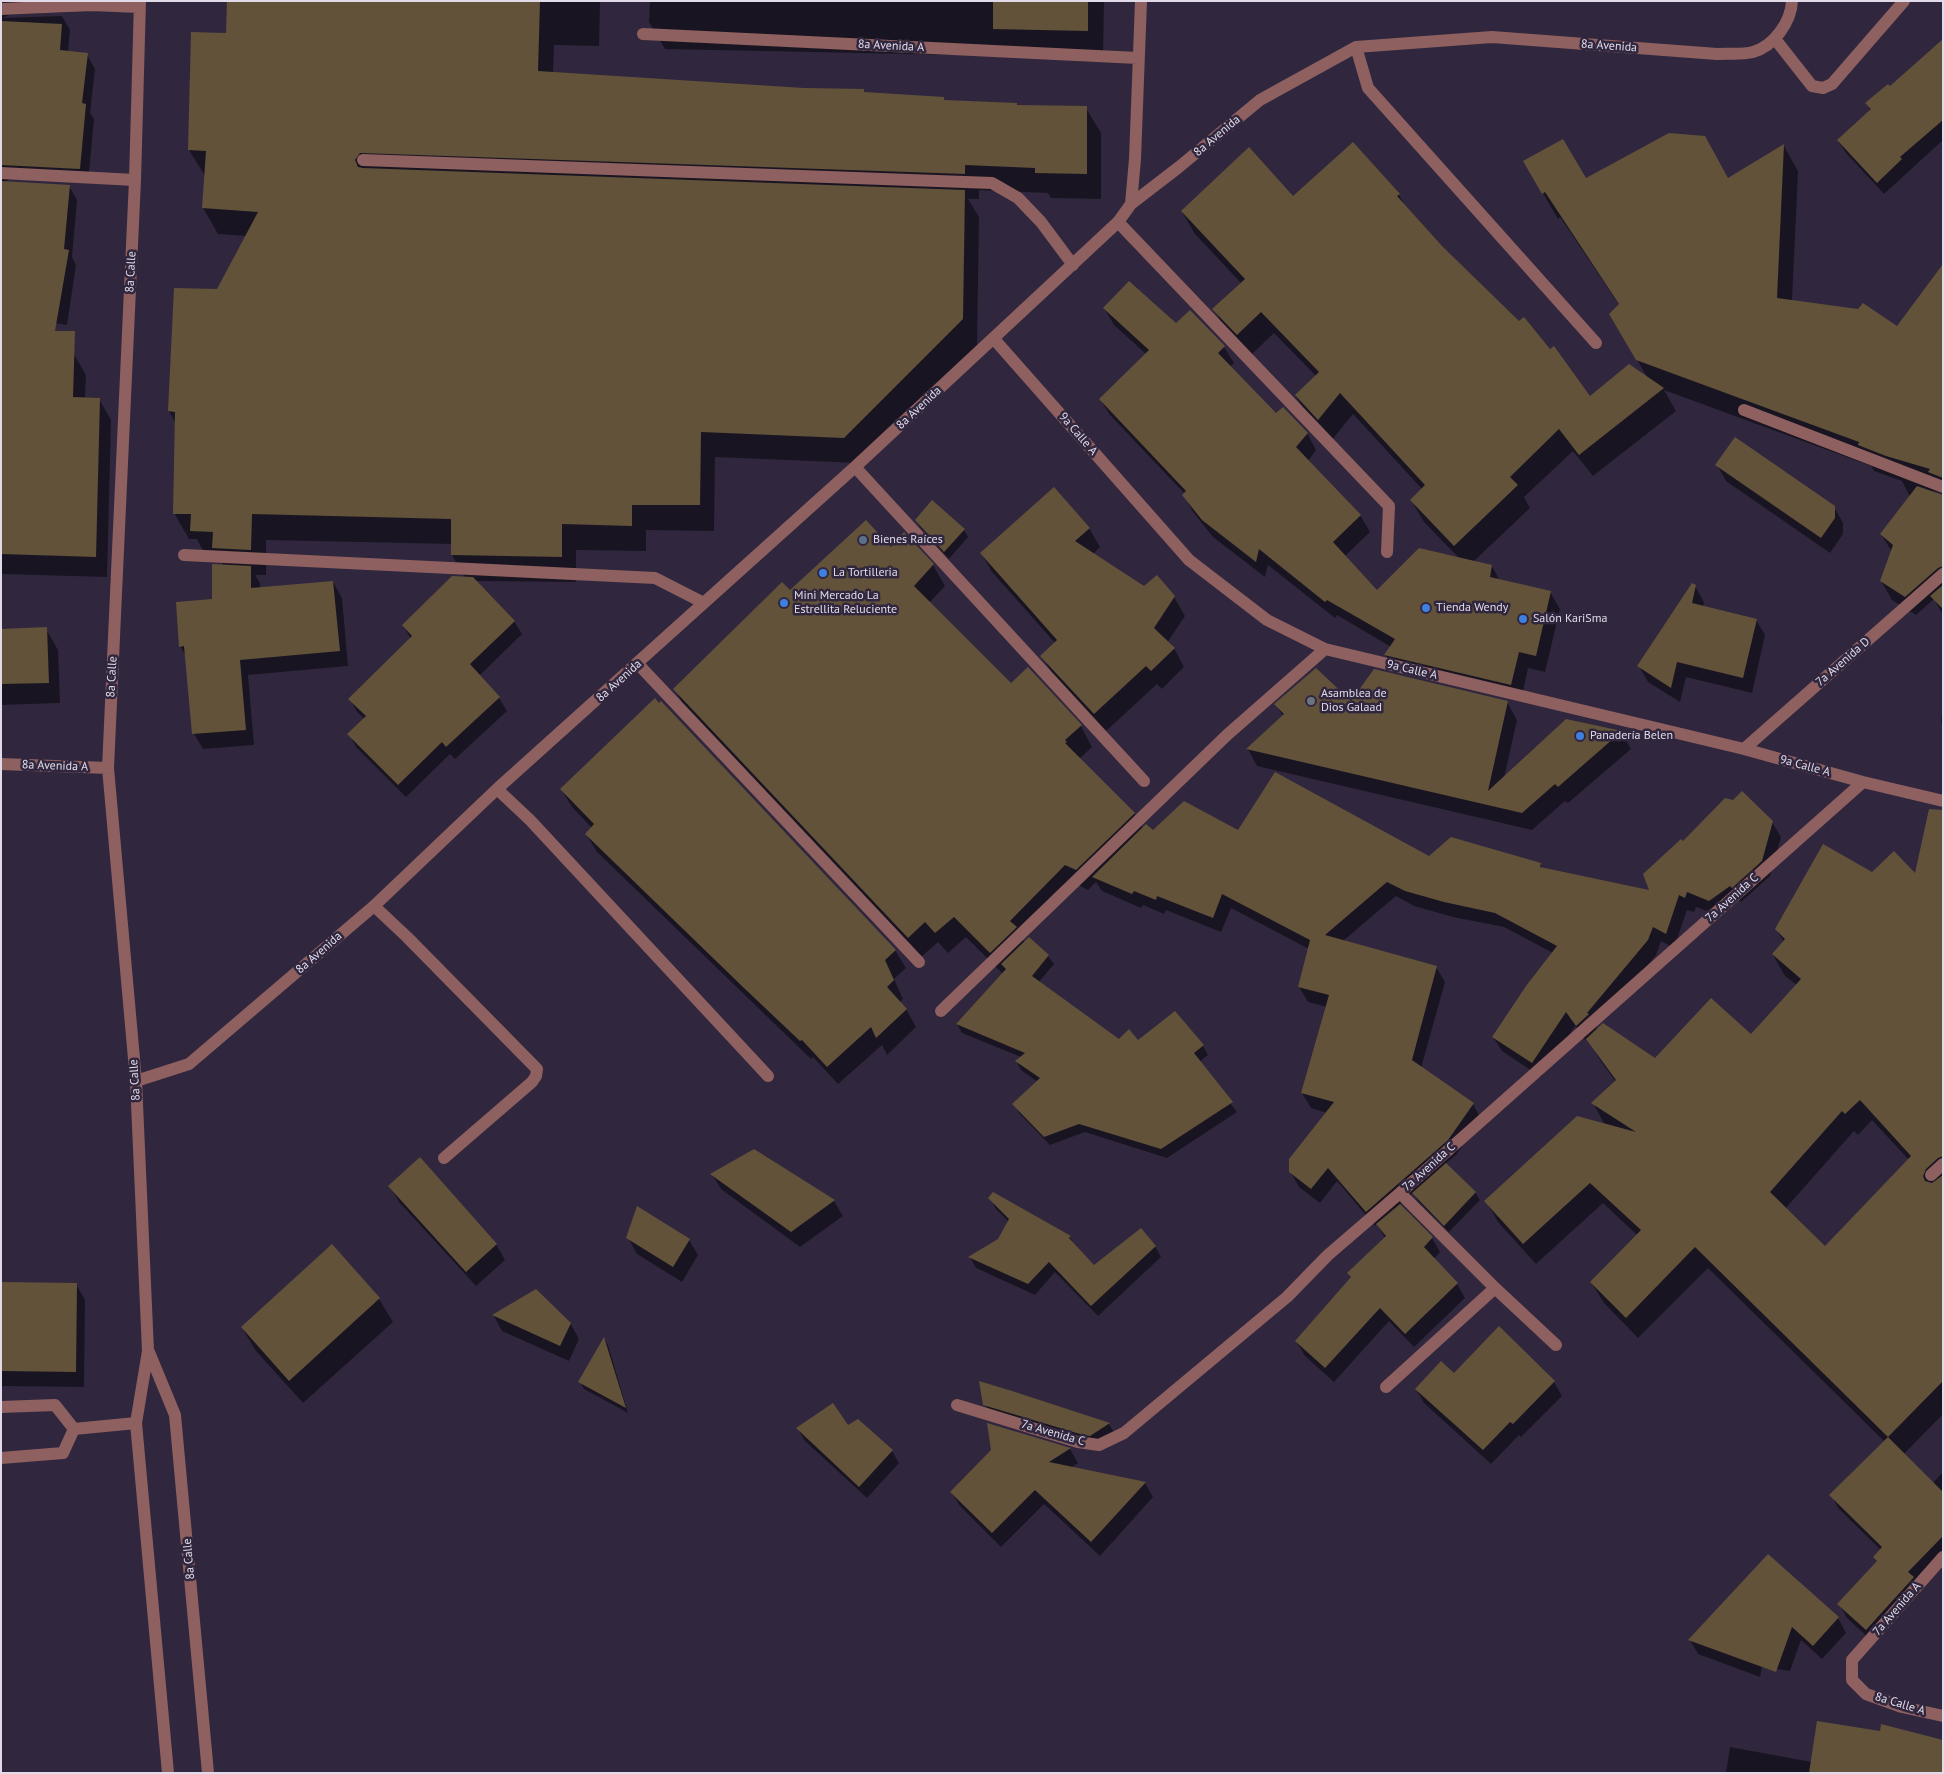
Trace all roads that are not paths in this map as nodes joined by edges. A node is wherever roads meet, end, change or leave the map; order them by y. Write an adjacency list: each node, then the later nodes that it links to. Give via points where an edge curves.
1 (1140, 1): 9 (street)
2 (1792, 1): 7 (street, via 1792,11)
3 (1904, 1): 7 (street, via 1832,84 1823,88 1812,86)
4 (140, 4): 5 (street); 12 (street, 8a Calle)
5 (1, 10)
6 (643, 34): 9 (street, 8a Avenida A)
7 (1776, 39): 8 (street, 8a Avenida, via 1753,52 1717,54 1492,37)
8 (1356, 47): 13 (street, 8a Avenida, via 1260,100); 17 (street, via 1368,88)
9 (1138, 58): 13 (street)
10 (363, 160): 15 (street, via 992,182 1018,198 1041,222)
11 (1, 173): 12 (street)
12 (135, 180): 29 (street, 8a Calle)
13 (1131, 204): 14 (street, 8a Avenida)
14 (1118, 222): 15 (street, 8a Avenida); 21 (street, via 1389,506)
15 (1073, 265): 16 (street, 8a Avenida)
16 (994, 339): 19 (street, 8a Avenida); 25 (street, 9a Calle A, via 1189,560 1268,620)
17 (1596, 343)
18 (1744, 410): 20 (street)
19 (854, 467): 24 (street, 8a Avenida); 30 (street)
20 (1943, 487)
21 (1386, 552)
22 (184, 555): 24 (street, via 654,578)
23 (1943, 574): 27 (street, 7a Avenida D)
24 (704, 603): 26 (street, 8a Avenida)
25 (1325, 649): 27 (street, 9a Calle A); 36 (street, via 1227,735)
26 (638, 664): 32 (street, 8a Avenida); 35 (street)
27 (1744, 749): 31 (street, 9a Calle A)
28 (1, 764): 29 (street, 8a Avenida A)
29 (108, 768): 38 (street, 8a Calle)
30 (1144, 781)
31 (1863, 782): 33 (street, 9a Calle A); 42 (street, 7a Avenida C)
32 (497, 789): 34 (street, 8a Avenida); 37 (street, via 530,820)
33 (1943, 800)
34 (374, 906): 38 (street, 8a Avenida, via 189,1064); 39 (street, via 537,1069 532,1082)
35 (919, 962)
36 (941, 1011)
37 (768, 1076)
38 (136, 1082): 45 (street, 8a Calle)
39 (444, 1158)
40 (1943, 1164): 41 (street)
41 (1931, 1175)
42 (1400, 1193): 43 (street); 47 (street, 7a Avenida C, via 1328,1255 1287,1296 1124,1433 1099,1445 1078,1442)
43 (1495, 1288): 44 (street); 46 (street)
44 (1556, 1345)
45 (148, 1351): 49 (street, 8a Calle); 56 (street, 8a Calle, via 175,1415)
46 (1386, 1387)
47 (957, 1405)
48 (1, 1407): 50 (street, via 55,1404)
49 (136, 1423): 50 (street); 55 (street, 8a Calle)
50 (74, 1429): 51 (street, via 62,1453)
51 (1, 1458)
52 (1943, 1557): 53 (street, 7a Avenida A)
53 (1852, 1660): 54 (street, 8a Calle A, via 1852,1680 1866,1694 1902,1707)
54 (1943, 1716)
55 (168, 1773)
56 (208, 1773)

